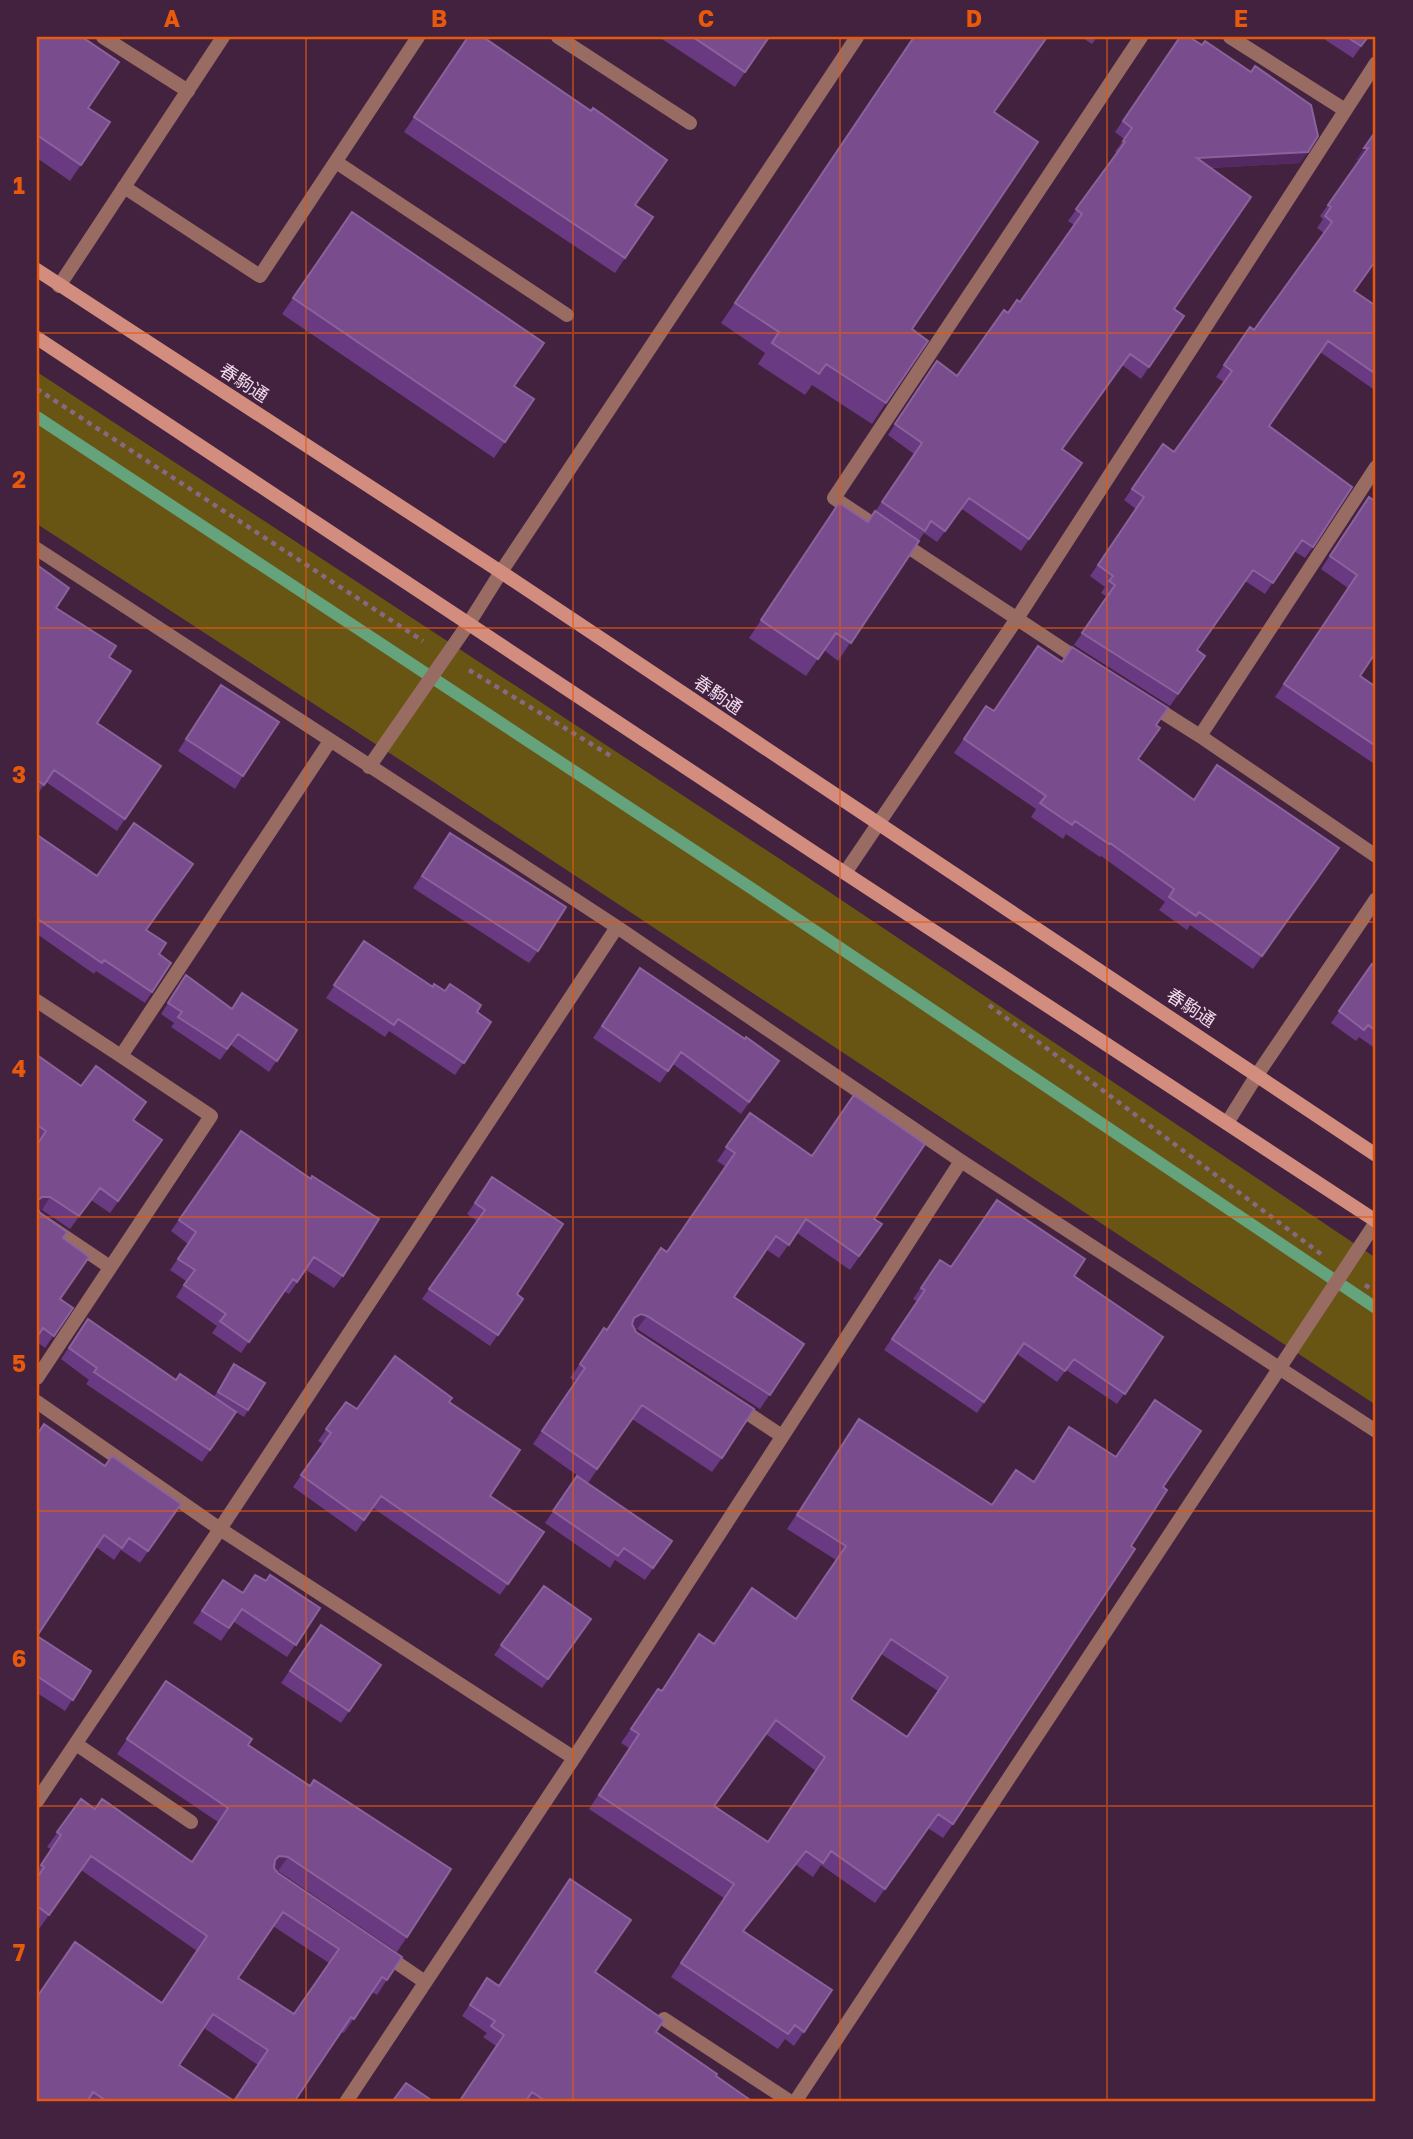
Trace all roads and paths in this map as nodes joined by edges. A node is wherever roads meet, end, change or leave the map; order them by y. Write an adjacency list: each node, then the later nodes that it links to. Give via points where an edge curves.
1 (103, 37): 9 (street)
2 (223, 37): 9 (street)
3 (418, 37): 12 (street)
4 (558, 37): 11 (street)
5 (857, 37): 21 (street)
6 (1141, 37): 22 (street, via 834,498)
7 (1230, 37): 10 (street)
8 (1376, 63): 10 (street)
9 (188, 91): 13 (street)
10 (1345, 110): 22 (street)
11 (690, 123)
12 (336, 162): 13 (street, via 260,276); 16 (street)
13 (124, 187): 15 (street)
14 (37, 270): 15 (street, 春駒通)
15 (60, 286): 21 (street, 春駒通)
16 (567, 315)
17 (37, 338): 23 (street)
18 (37, 389): 24 (path)
19 (1376, 467): 27 (street)
20 (37, 549): 28 (street)
21 (501, 572): 23 (street); 31 (street, 春駒通)
22 (1016, 620): 25 (street); 31 (street)
23 (469, 623): 24 (street); 33 (street)
24 (446, 656): 29 (path); 30 (street)
25 (1097, 671)
26 (1131, 693): 27 (street)
27 (1200, 736): 32 (street)
28 (330, 741): 30 (street); 38 (street)
29 (611, 756)
30 (369, 768): 35 (street)
31 (879, 825): 33 (street); 39 (street, 春駒通)
32 (1376, 856)
33 (845, 873): 40 (street)
34 (1376, 899): 39 (street)
35 (617, 927): 42 (street); 53 (street)
36 (979, 997): 46 (path)
37 (37, 1001): 38 (street)
38 (121, 1056): 45 (street, via 211,1116)
39 (1257, 1075): 40 (street); 41 (street, 春駒通)
40 (1227, 1124): 44 (street)
41 (1376, 1155)
42 (961, 1161): 47 (street); 52 (street)
43 (37, 1218): 45 (street)
44 (1376, 1222): 46 (street)
45 (110, 1267): 48 (street)
46 (1344, 1271): 47 (street)
47 (1279, 1367): 51 (street); 62 (street)
48 (37, 1378)
49 (724, 1398): 52 (street)
50 (37, 1402): 53 (street)
51 (1376, 1431)
52 (782, 1436): 55 (street)
53 (220, 1529): 54 (street); 55 (street)
54 (76, 1744): 56 (street); 57 (street)
55 (574, 1758): 59 (street)
56 (37, 1801)
57 (191, 1822)
58 (371, 1945): 59 (street)
59 (425, 1982): 61 (street)
60 (664, 2019): 62 (street)
61 (346, 2102)
62 (793, 2102)

